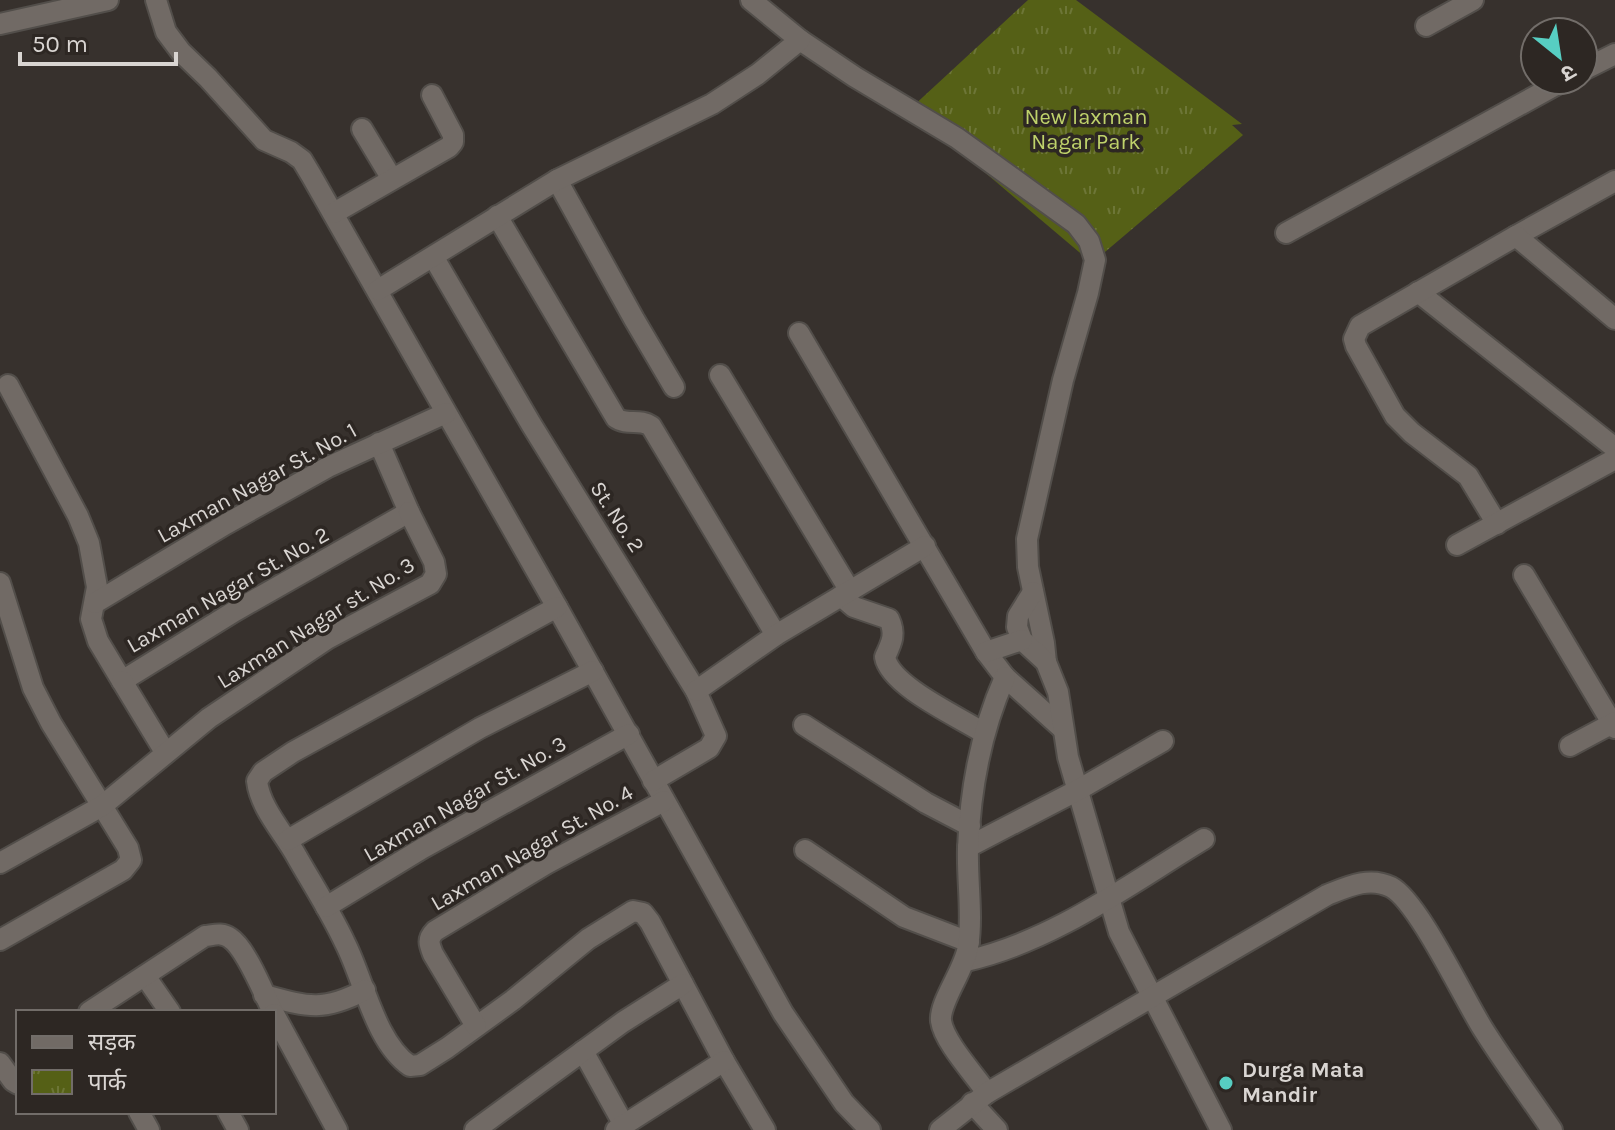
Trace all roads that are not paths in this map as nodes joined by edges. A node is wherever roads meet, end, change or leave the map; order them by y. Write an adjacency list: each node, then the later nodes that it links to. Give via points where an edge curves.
1 (108, 0): 5 (street)
2 (156, 0): 14 (street, via 166,32 181,52 264,140 302,160)
3 (751, 0): 7 (street)
4 (1473, 0): 6 (street)
5 (0, 24)
6 (1426, 26)
7 (800, 40): 12 (street, via 712,104); 36 (street, via 957,138 1076,224 1089,241 1095,260 1027,539)
8 (432, 95): 11 (street, via 453,142)
9 (1536, 96): 16 (street)
10 (362, 129): 11 (street)
11 (392, 179): 14 (street)
12 (557, 180): 15 (street); 25 (street)
13 (1615, 181): 17 (street)
14 (334, 213): 19 (street)
15 (497, 216): 18 (street); 40 (street, via 616,418 651,426)
16 (1286, 233)
17 (1516, 236): 20 (street); 21 (street)
18 (434, 258): 19 (street); 47 (street, St. No. 2)
19 (378, 290): 26 (street)
20 (1418, 292): 28 (street); 31 (street, via 1360,326 1356,346 1395,416 1468,476)
21 (1615, 319)
22 (799, 333): 33 (street)
23 (720, 375): 37 (street)
24 (8, 385): 38 (street, Laxman Nagar St. No. 2, via 89,543)
25 (674, 387)
26 (446, 413): 27 (street, Laxman Nagar St. No. 1); 39 (street)
27 (379, 443): 30 (street); 38 (street, Laxman Nagar St. No. 1, via 226,524)
28 (1615, 448)
29 (1615, 459): 31 (street)
30 (409, 512): 46 (street, Laxman Nagar St. No. 2); 55 (street, Laxman Nagar st. No. 3, via 434,562 436,574 430,584 327,639)
31 (1497, 524): 32 (street)
32 (1457, 545)
33 (925, 546): 37 (street); 42 (street)
34 (1524, 575): 49 (street)
35 (0, 583): 59 (street, via 33,688)
36 (1033, 592): 41 (street, via 1018,616); 43 (street)
37 (846, 594): 40 (street); 51 (street, via 854,607 889,619 894,629 885,657 892,674)
38 (95, 603): 46 (street, Laxman Nagar St. No. 2, via 91,619 98,641)
39 (557, 607): 44 (street); 62 (street, via 263,772 257,781 259,794)
40 (776, 635): 47 (street)
41 (1022, 640): 42 (street); 43 (street)
42 (986, 652): 45 (street)
43 (1046, 662): 50 (street, via 1058,692)
44 (593, 671): 52 (street); 62 (street, via 480,728)
45 (1005, 677): 50 (street); 51 (street)
46 (122, 681): 55 (street)
47 (696, 691): 56 (street, St. No. 2, via 713,727 714,743)
48 (804, 725): 60 (street)
49 (1614, 725): 54 (street)
50 (1063, 729): 57 (street)
51 (984, 733): 60 (street)
52 (629, 734): 56 (street); 67 (street, Laxman Nagar St. No. 3)
53 (1163, 741): 57 (street)
54 (1570, 746)
55 (165, 752): 59 (street, Laxman Nagar st. No. 3)
56 (653, 781): 58 (street)
57 (1078, 790): 63 (street); 66 (street)
58 (664, 801): 78 (street, Laxman Nagar St. No. 4, via 546,864 429,937 433,954); 88 (street, via 783,1013 844,1103)
59 (102, 806): 65 (street, Laxman Nagar st. No. 3); 68 (street, via 131,860 123,870)
60 (970, 826): 63 (street)
61 (1204, 839): 66 (street)
62 (288, 840): 67 (street)
63 (968, 847): 69 (street)
64 (805, 850): 69 (street)
65 (0, 863)
66 (1108, 897): 69 (street, via 1023,945); 73 (street)
67 (326, 907): 72 (street)
68 (0, 940)
69 (967, 952): 83 (street, via 941,1019)
70 (145, 976): 74 (street, via 205,936 221,933 233,939); 75 (street); 76 (street)
71 (683, 984): 78 (street, via 650,922 633,911 588,939); 79 (street); 80 (street)
72 (365, 990): 74 (street, via 322,1006); 78 (street, via 391,1047 410,1066 420,1065)
73 (1151, 997): 83 (street); 91 (street); 92 (street, via 1327,895 1353,884 1390,886 1418,916 1481,1027)
74 (270, 1007)
75 (92, 1010)
76 (169, 1010)
77 (276, 1018): 85 (street)
78 (476, 1026)
79 (583, 1051): 84 (street); 86 (street)
80 (724, 1061): 84 (street); 87 (street)
81 (0, 1063): 82 (street)
82 (16, 1083)
83 (980, 1098): 89 (street); 90 (street)
84 (620, 1127)
85 (337, 1130)
86 (475, 1130)
87 (765, 1130)
88 (870, 1130)
89 (940, 1130)
90 (997, 1130)
91 (1221, 1130)
92 (1552, 1130)

